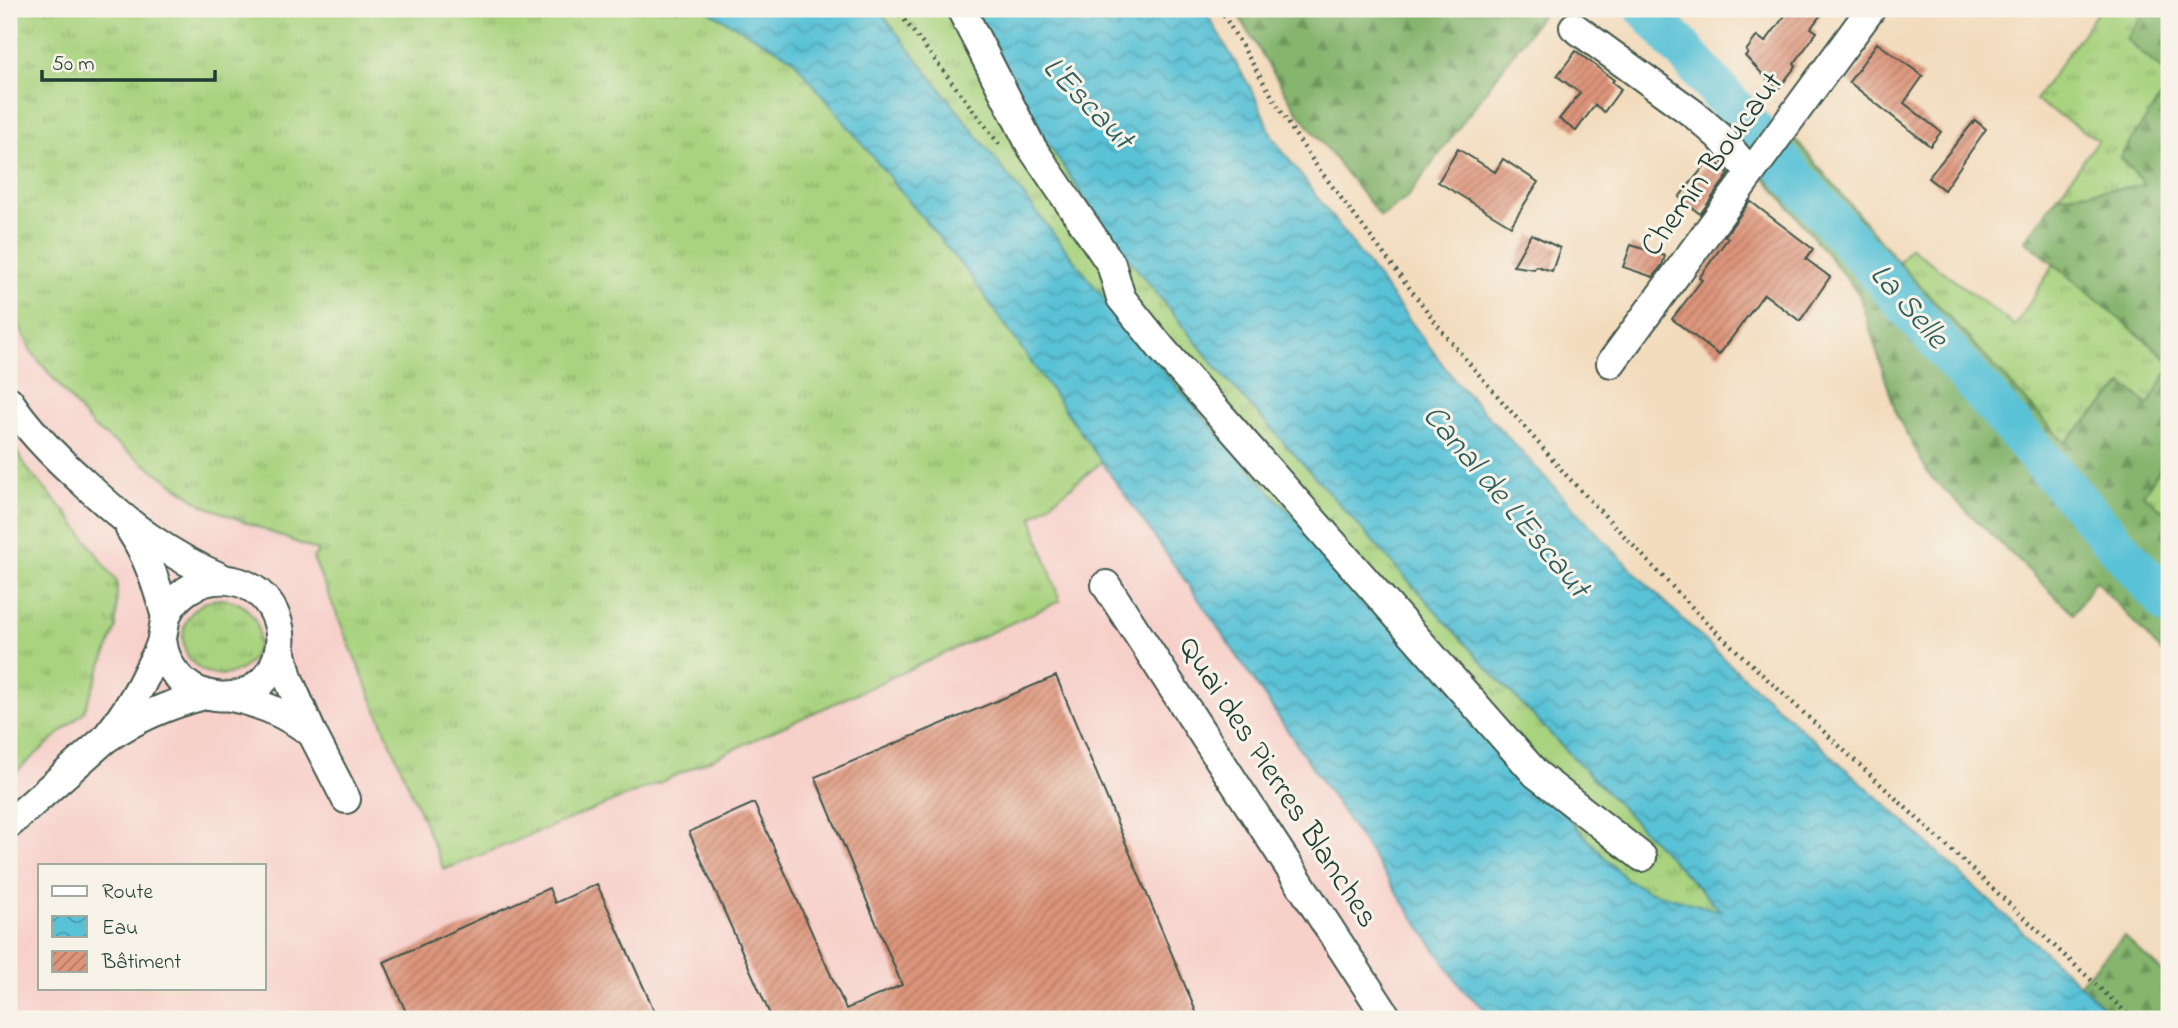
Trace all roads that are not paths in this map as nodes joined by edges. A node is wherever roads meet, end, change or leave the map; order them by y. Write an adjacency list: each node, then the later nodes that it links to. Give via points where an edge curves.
1 (961, 9): 17 (street, via 1032,148 1111,264 1121,298 1536,774)
2 (1871, 9): 4 (street, Chemin Boucaut)
3 (1574, 27): 4 (street, via 1695,115)
4 (1750, 172): 5 (street, Chemin Boucaut)
5 (1611, 363)
6 (9, 401): 7 (street, via 47,448)
7 (119, 516): 8 (street, via 176,557); 10 (street, via 144,554)
8 (224, 579): 10 (street, via 189,589 175,601); 11 (street, via 243,583 267,600 276,617)
9 (1106, 585): 18 (street, Quai des Pierres Blanches)
10 (164, 629): 12 (street, via 166,658 174,674 188,687); 14 (street, via 135,697)
11 (280, 646): 12 (street, via 263,680 248,691); 13 (street, via 286,673)
12 (218, 696): 13 (street, via 256,703); 14 (street, via 166,707)
13 (312, 733): 15 (street)
14 (105, 739): 16 (street)
15 (346, 799)
16 (9, 824)
17 (1642, 857)
18 (1388, 1019)

